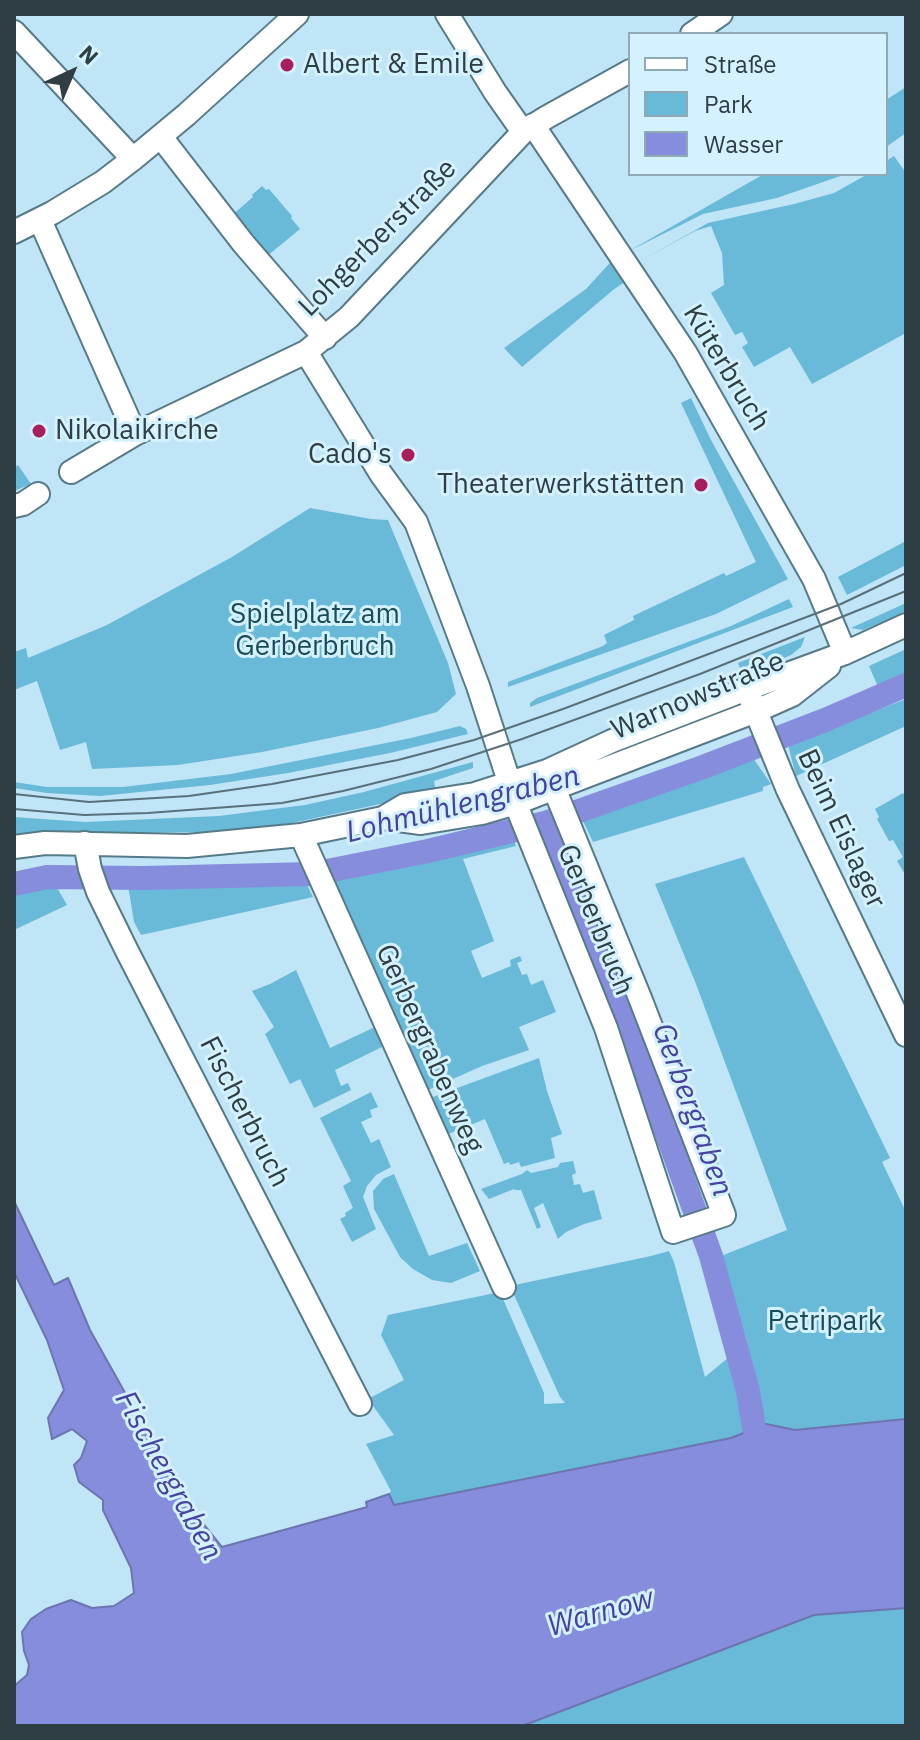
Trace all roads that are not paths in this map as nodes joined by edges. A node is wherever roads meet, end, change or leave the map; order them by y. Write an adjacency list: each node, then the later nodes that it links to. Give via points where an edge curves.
1 (297, 14): 8 (street)
2 (447, 14): 7 (street, Küterbruch, via 502,103)
3 (721, 14): 5 (street)
4 (14, 32): 9 (street)
5 (695, 32)
6 (628, 72): 7 (street, Lohgerberstraße)
7 (528, 129): 12 (street, Lohgerberstraße); 19 (street, Küterbruch, via 685,352 814,579)
8 (161, 137): 9 (street); 12 (street)
9 (133, 159): 10 (street)
10 (40, 220): 11 (street); 14 (street)
11 (14, 232)
12 (325, 338): 13 (street, Lohgerberstraße)
13 (306, 352): 14 (street, Lohgerberstraße); 23 (street, via 416,522)
14 (135, 434): 15 (street, Lohgerberstraße)
15 (71, 472)
16 (38, 494): 17 (street)
17 (14, 506)
18 (906, 625): 19 (street, Warnowstraße)
19 (845, 653): 20 (street, Warnowstraße); 21 (street, Warnowstraße)
20 (747, 689): 21 (street, Beim Eislager); 22 (street, Warnowstraße, via 603,745)
21 (760, 720): 22 (street, Warnowstraße); 27 (street, Beim Eislager)
22 (559, 799): 23 (street, Warnowstraße); 23 (street, Gerberbruch, via 724,1215 673,1232 606,1028)
23 (519, 812): 25 (street, Warnowstraße, via 421,823 383,818)
24 (85, 843): 25 (street, Warnowstraße); 26 (street, Warnowstraße); 29 (street, Fischerbruch, via 98,892)
25 (305, 845): 28 (street, Gerbergrabenweg)
26 (14, 847)
27 (906, 1035)
28 (504, 1287)
29 (360, 1404)

